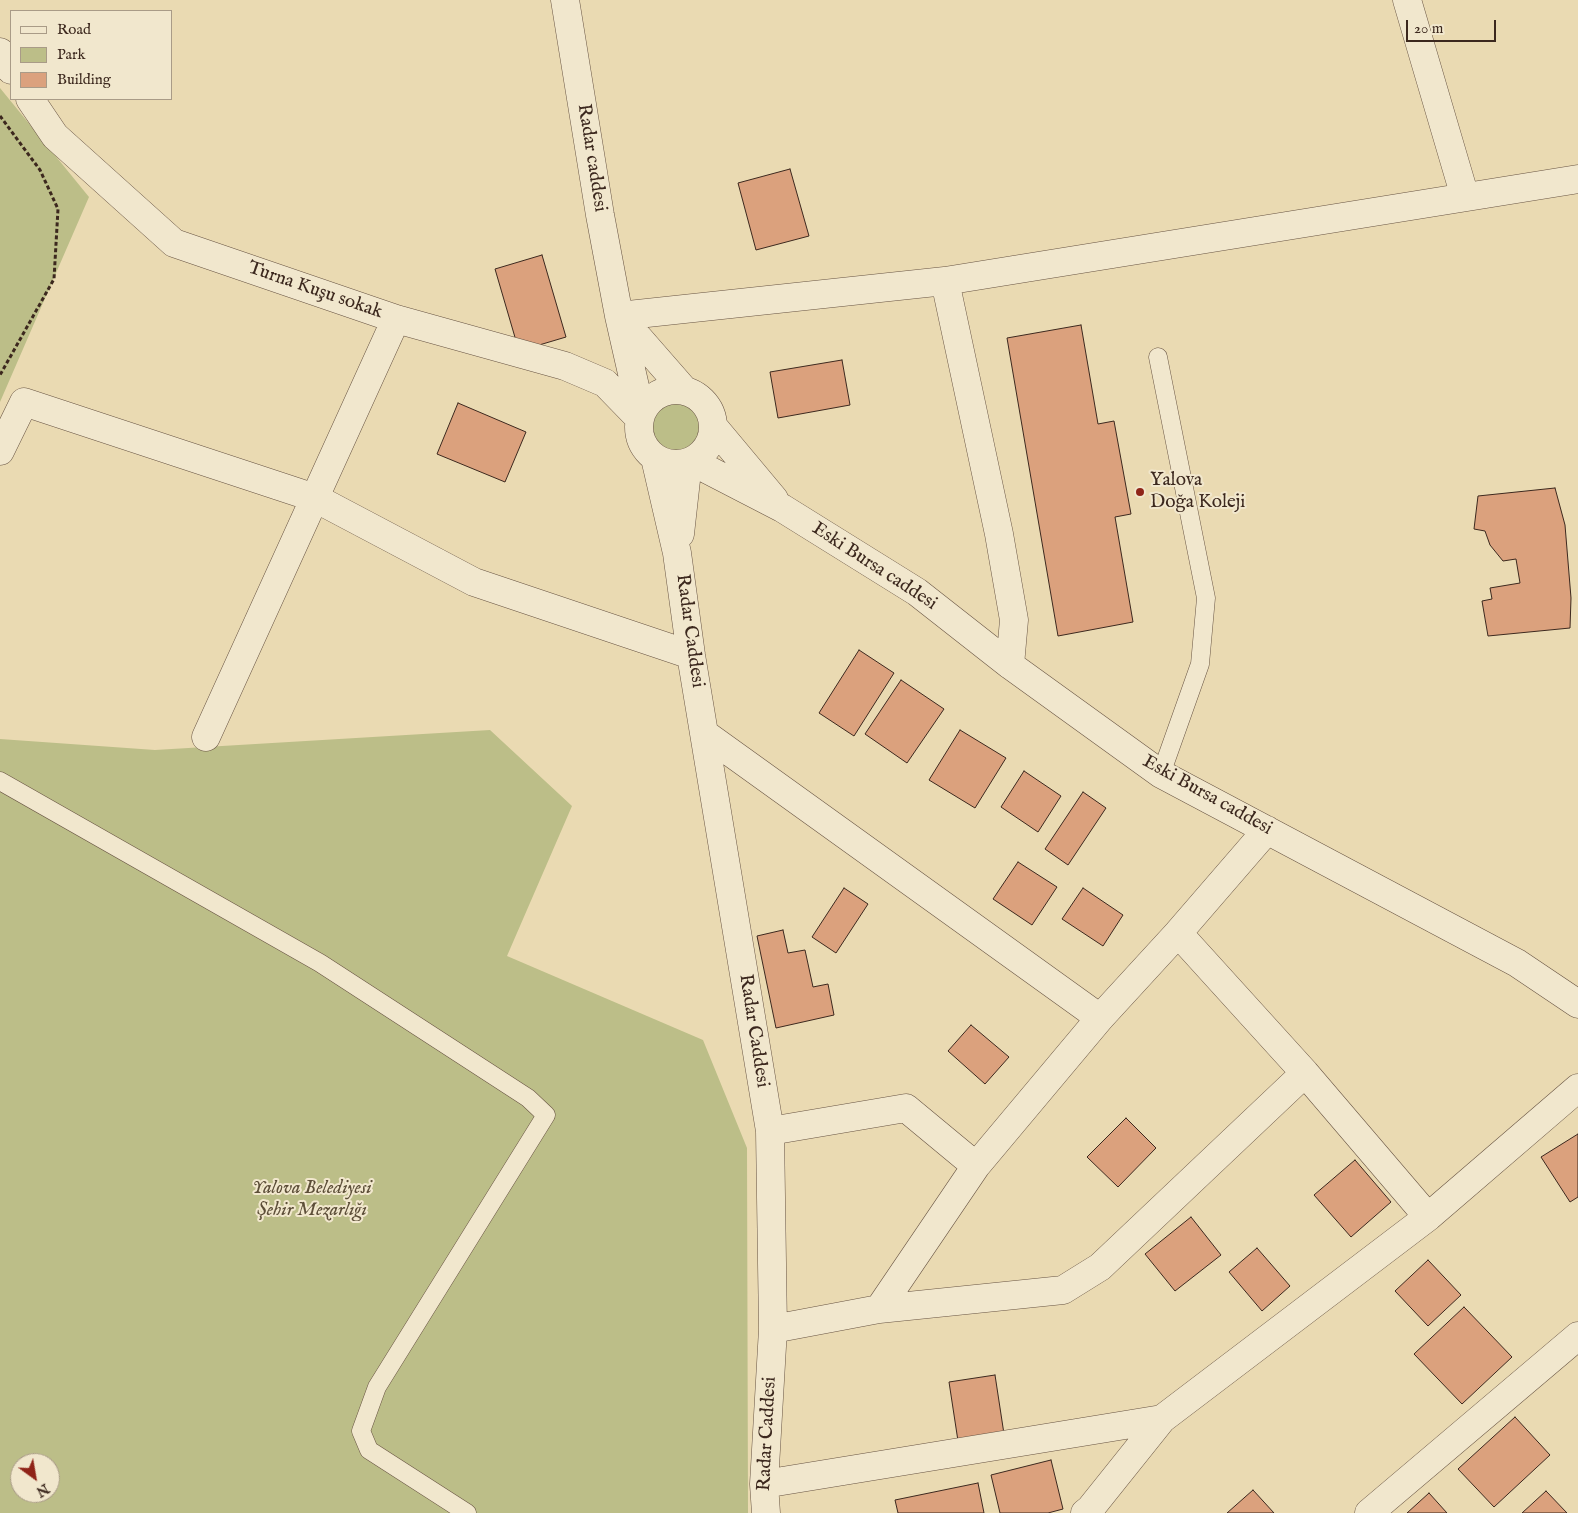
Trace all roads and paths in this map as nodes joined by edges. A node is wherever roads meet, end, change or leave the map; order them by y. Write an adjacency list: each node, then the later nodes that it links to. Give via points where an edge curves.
1 (565, 0): 10 (street, Radar caddesi)
2 (1407, 0): 8 (street)
3 (0, 52): 4 (street)
4 (10, 68)
5 (31, 100): 11 (street, Turna Kuşu sokak, via 55,136 174,243)
6 (0, 116): 13 (path, via 40,170 58,209 54,280)
7 (1578, 179): 8 (street)
8 (1465, 197): 9 (street)
9 (945, 281): 10 (street); 24 (street, via 1014,620)
10 (619, 316): 14 (street); 15 (street, Radar caddesi)
11 (396, 319): 15 (street, Turna Kuşu sokak, via 565,366 605,383); 20 (street)
12 (1158, 357): 27 (lane, via 1206,598 1200,664)
13 (0, 375)
14 (684, 390): 15 (street, via 668,390 657,395); 16 (street, via 702,399 709,408)
15 (641, 416): 18 (street, via 638,425 640,437)
16 (713, 426): 19 (street, via 710,444); 21 (street, Eski Bursa caddesi)
17 (0, 450): 20 (street, via 24,402)
18 (655, 458): 19 (street, via 666,463); 22 (street, Radar Caddesi)
19 (690, 462): 21 (street, Eski Bursa caddesi); 22 (street, Radar Caddesi)
20 (315, 498): 23 (street, via 474,582); 26 (street)
21 (782, 508): 24 (street, Eski Bursa caddesi, via 917,592)
22 (677, 553): 23 (street, Radar Caddesi)
23 (691, 655): 25 (street, Radar Caddesi)
24 (1010, 665): 27 (street, Eski Bursa caddesi)
25 (705, 734): 32 (street); 35 (street, Radar Caddesi)
26 (206, 738)
27 (1161, 774): 29 (street, Eski Bursa caddesi)
28 (0, 781): 44 (lane, via 320,963 528,1098 546,1115 377,1388 361,1431 369,1450)
29 (1267, 830): 30 (street); 31 (street, Eski Bursa caddesi, via 1517,963)
30 (1178, 933): 32 (street); 33 (street)
31 (1578, 1004)
32 (1100, 1018): 36 (street)
33 (1305, 1073): 37 (street); 38 (street, via 1100,1267 1063,1290)
34 (1578, 1088): 37 (street)
35 (770, 1131): 36 (street, via 906,1108); 39 (street, Radar Caddesi)
36 (976, 1166): 38 (street)
37 (1428, 1217): 41 (street)
38 (879, 1309): 39 (street)
39 (773, 1329): 42 (street, Radar Caddesi)
40 (1578, 1336): 46 (street)
41 (1162, 1419): 42 (street); 43 (street)
42 (764, 1484): 45 (street, Radar Caddesi)
43 (1089, 1512)
44 (467, 1513)
45 (766, 1513)
46 (1369, 1513)

